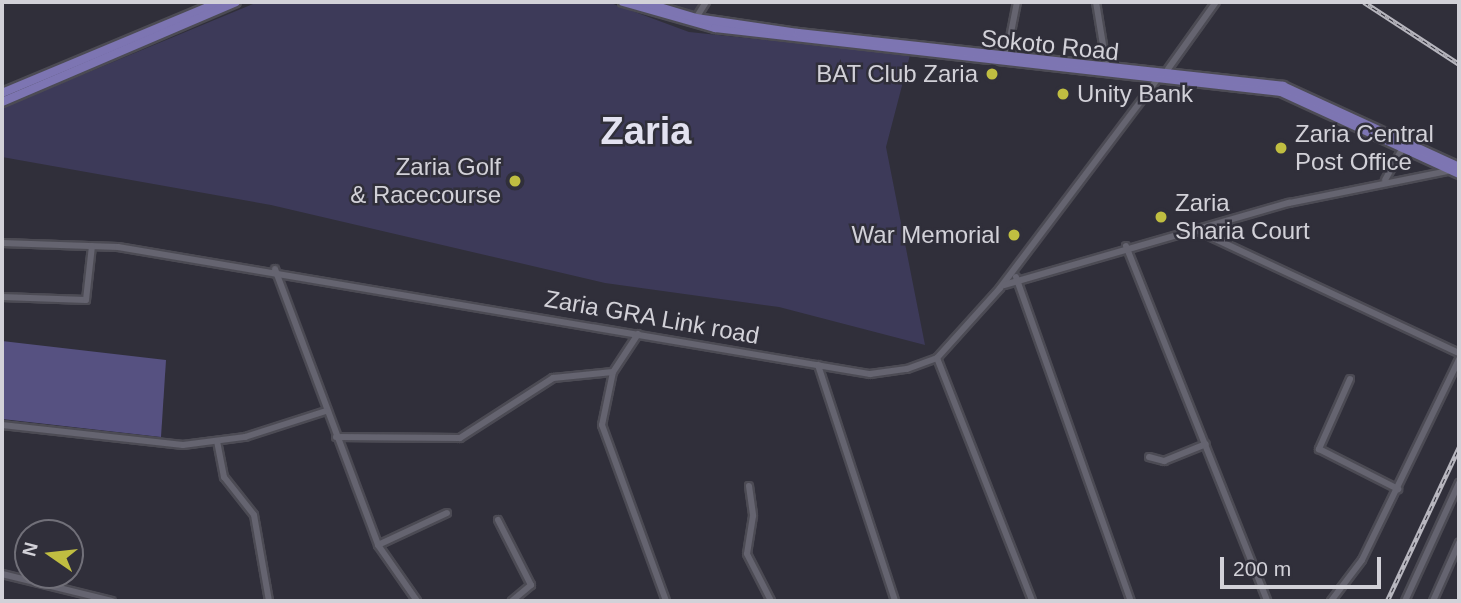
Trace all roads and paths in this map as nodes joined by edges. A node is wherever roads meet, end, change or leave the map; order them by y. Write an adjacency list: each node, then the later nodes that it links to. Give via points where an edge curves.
1 (220, 2): 13 (main road)
2 (236, 2): 14 (main road)
3 (623, 2): 12 (main road, Sokoto Road, via 715,28)
4 (643, 2): 9 (main road, Sokoto Road)
5 (706, 2): 9 (street)
6 (1017, 2): 10 (street)
7 (1096, 2): 11 (street)
8 (1216, 2): 12 (street)
9 (696, 18): 10 (main road, Sokoto Road)
10 (1007, 53): 11 (main road, Sokoto Road)
11 (1106, 63): 12 (main road, Sokoto Road)
12 (1164, 72): 15 (main road, Sokoto Road, via 1282,92); 16 (main road, Sokoto Road, via 1299,91); 24 (street)
13 (2, 93)
14 (2, 102)
15 (1404, 146): 16 (main road, Sokoto Road); 17 (street)
16 (1458, 171): 17 (street)
17 (1385, 180): 18 (street)
18 (1194, 229): 21 (street); 27 (street)
19 (2, 243): 20 (street, Zaria GRA Link road)
20 (92, 246): 22 (street, Zaria GRA Link road); 25 (street, via 86,300)
21 (1126, 246): 23 (street); 37 (street)
22 (275, 269): 26 (street, Zaria GRA Link road); 33 (street)
23 (1016, 277): 24 (street); 55 (street)
24 (1000, 288): 28 (street)
25 (2, 297)
26 (638, 334): 30 (street, Zaria GRA Link road); 31 (street)
27 (1459, 353)
28 (937, 358): 30 (street, Zaria GRA Link road, via 870,374); 54 (street)
29 (1459, 359): 41 (street)
30 (818, 365): 53 (street)
31 (613, 372): 35 (street, via 553,378 460,438); 51 (street, via 605,437)
32 (1350, 379): 41 (street, via 1319,449)
33 (326, 411): 35 (street); 36 (street)
34 (2, 425): 36 (street, via 166,445)
35 (336, 437): 45 (street)
36 (217, 441): 48 (street, via 224,477 254,515)
37 (1206, 444): 38 (street, via 1161,461); 56 (street)
38 (1149, 457)
39 (1459, 483): 58 (street)
40 (749, 486): 52 (street, via 753,516 747,554)
41 (1398, 489): 57 (street, via 1362,560)
42 (447, 513): 45 (street)
43 (498, 520): 50 (street, via 531,585)
44 (1459, 543): 59 (street)
45 (378, 545): 49 (street)
46 (2, 574): 47 (street)
47 (112, 601)
48 (269, 601)
49 (417, 601)
50 (512, 601)
51 (666, 601)
52 (771, 601)
53 (895, 601)
54 (1032, 601)
55 (1131, 601)
56 (1267, 601)
57 (1331, 601)
58 (1405, 601)
59 (1433, 601)

